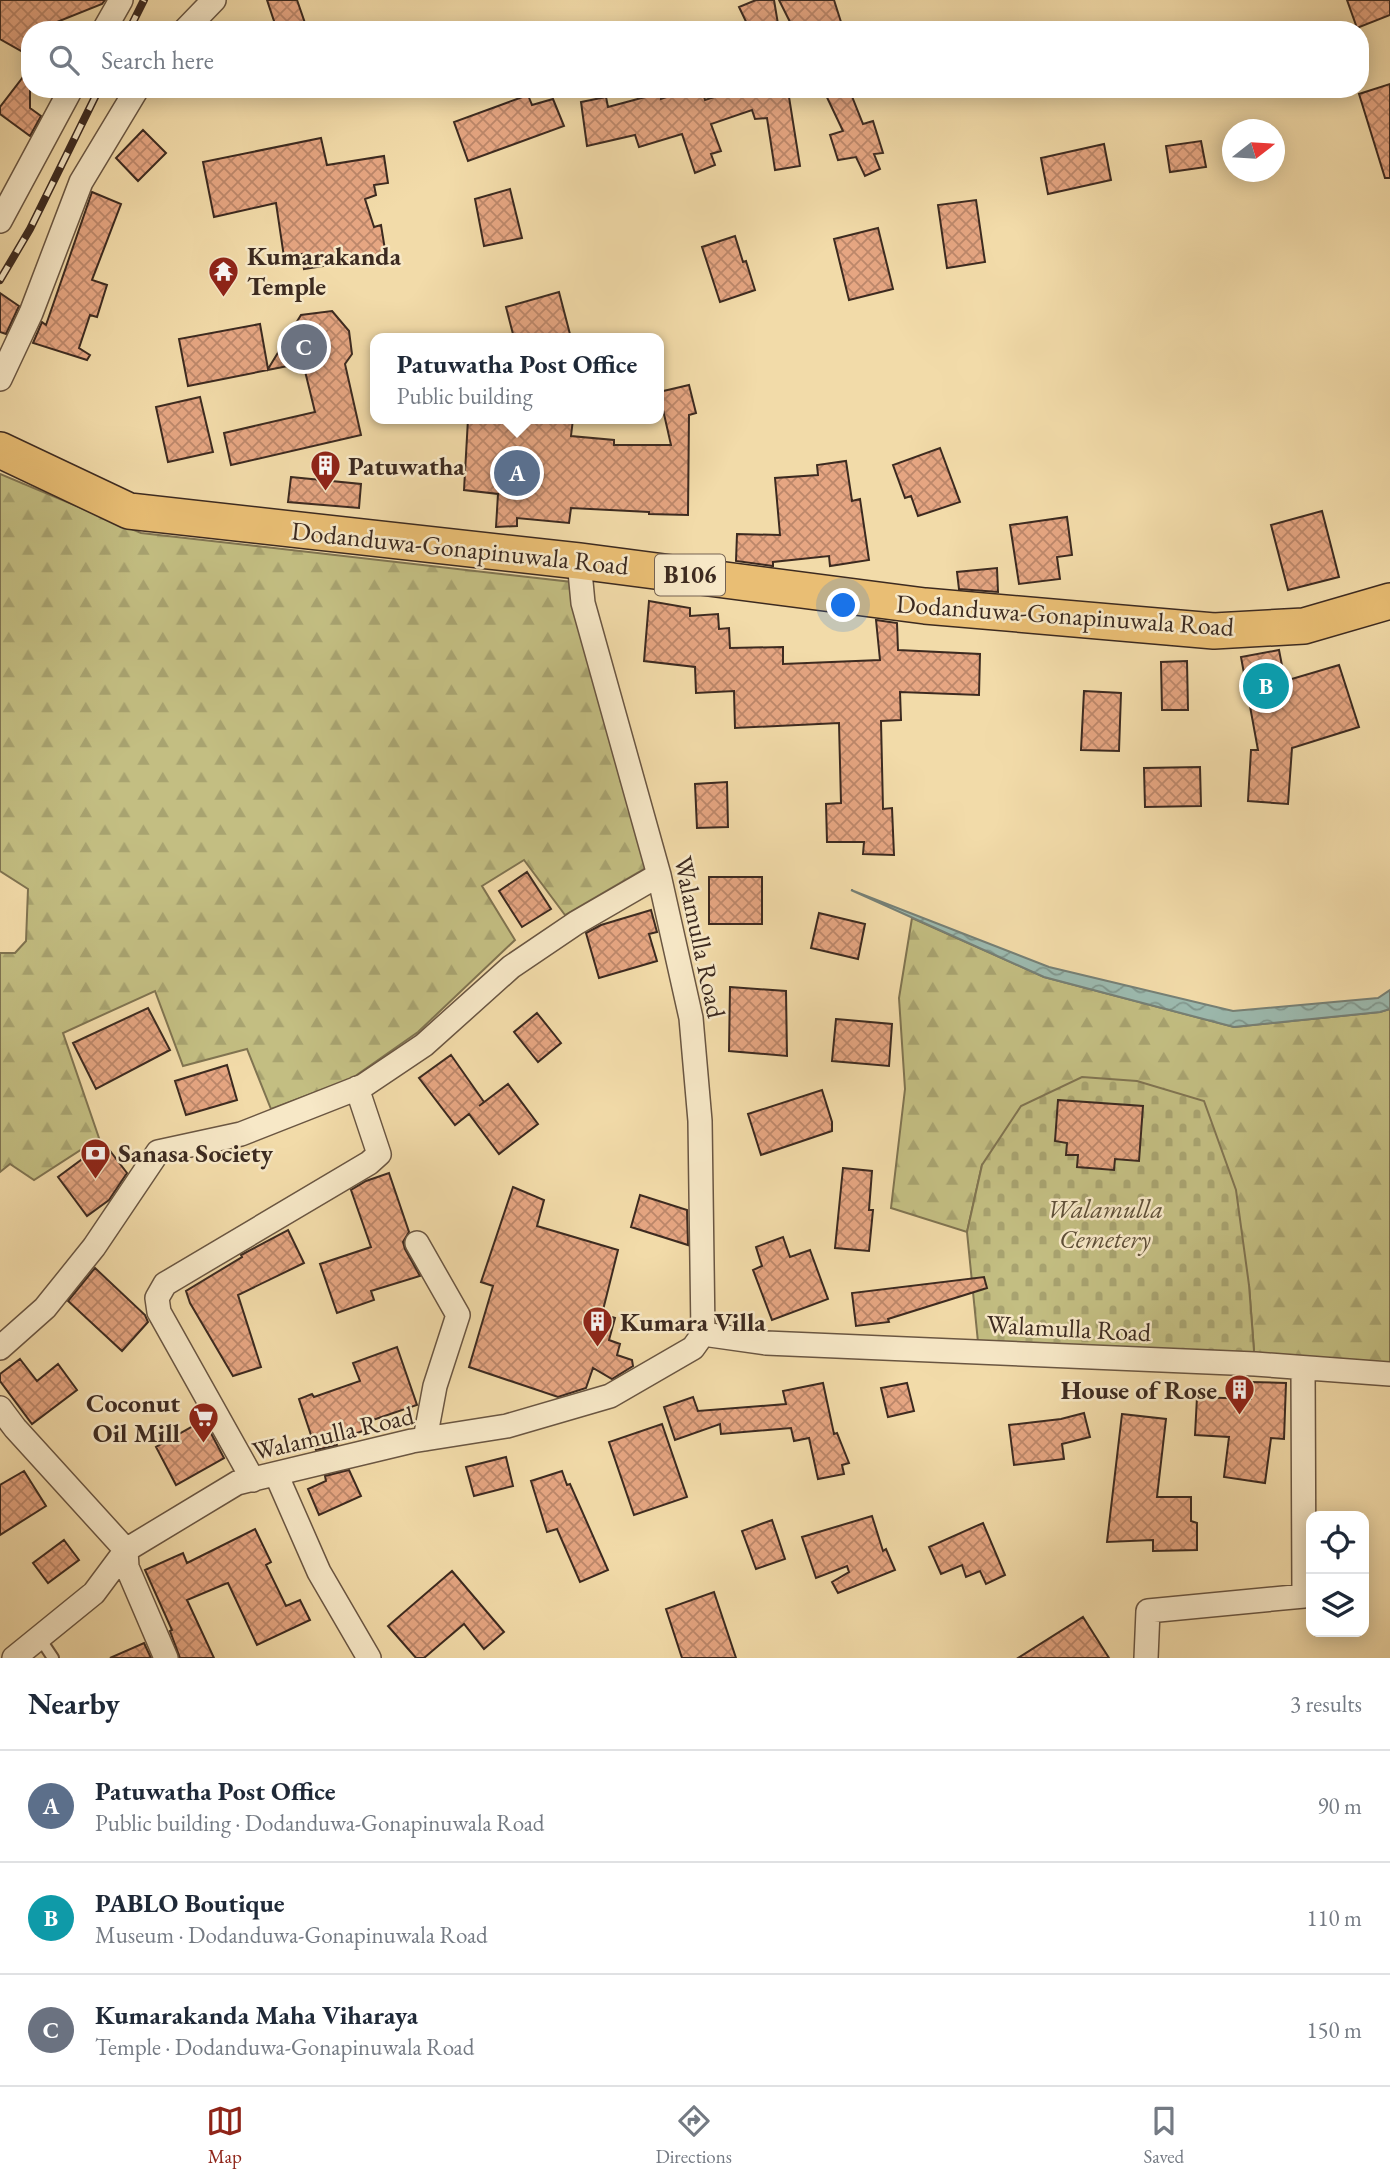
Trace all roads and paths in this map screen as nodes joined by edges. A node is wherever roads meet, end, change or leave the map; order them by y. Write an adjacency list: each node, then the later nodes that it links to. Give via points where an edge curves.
1 (121, 0): 3 (street)
2 (214, 0): 4 (street)
3 (109, 21)
4 (194, 21)
5 (66, 98): 7 (street)
6 (132, 98): 8 (street, via 81,182 32,313)
7 (0, 221)
8 (0, 379)
9 (0, 450): 10 (main road, Dodanduwa-Gonapinuwala Road / B106, via 129,511)
10 (579, 561): 11 (main road, Dodanduwa-Gonapinuwala Road / B106, via 925,606 1214,631 1304,626); 12 (street, Walamulla Road, via 583,603)
11 (1390, 601)
12 (659, 875): 13 (street, via 511,967 424,1045); 15 (street, Walamulla Road, via 691,1018 700,1121)
13 (357, 1088): 16 (street, via 241,1134 158,1152 94,1247 45,1308); 22 (street, via 379,1154 165,1284 157,1298 159,1312)
14 (417, 1243): 20 (street, via 457,1315 435,1386)
15 (703, 1334): 17 (street, Walamulla Road, via 766,1343); 20 (street, Walamulla Road, via 693,1348 610,1395 508,1426)
16 (0, 1348)
17 (1303, 1368): 18 (street, Walamulla Road); 29 (street, via 1304,1596 1148,1611)
18 (1390, 1374)
19 (0, 1408): 23 (street)
20 (425, 1439): 21 (street, Walamulla Road)
21 (276, 1474): 22 (street, Walamulla Road); 28 (street, via 319,1572)
22 (253, 1480): 23 (street, Walamulla Road, via 237,1483)
23 (126, 1550): 24 (street, Walamulla Road, via 94,1593); 27 (street, via 127,1567)
24 (39, 1637): 25 (street, Walamulla Road); 26 (lane)
25 (14, 1658)
26 (53, 1658)
27 (166, 1658)
28 (369, 1658)
29 (1146, 1658)

